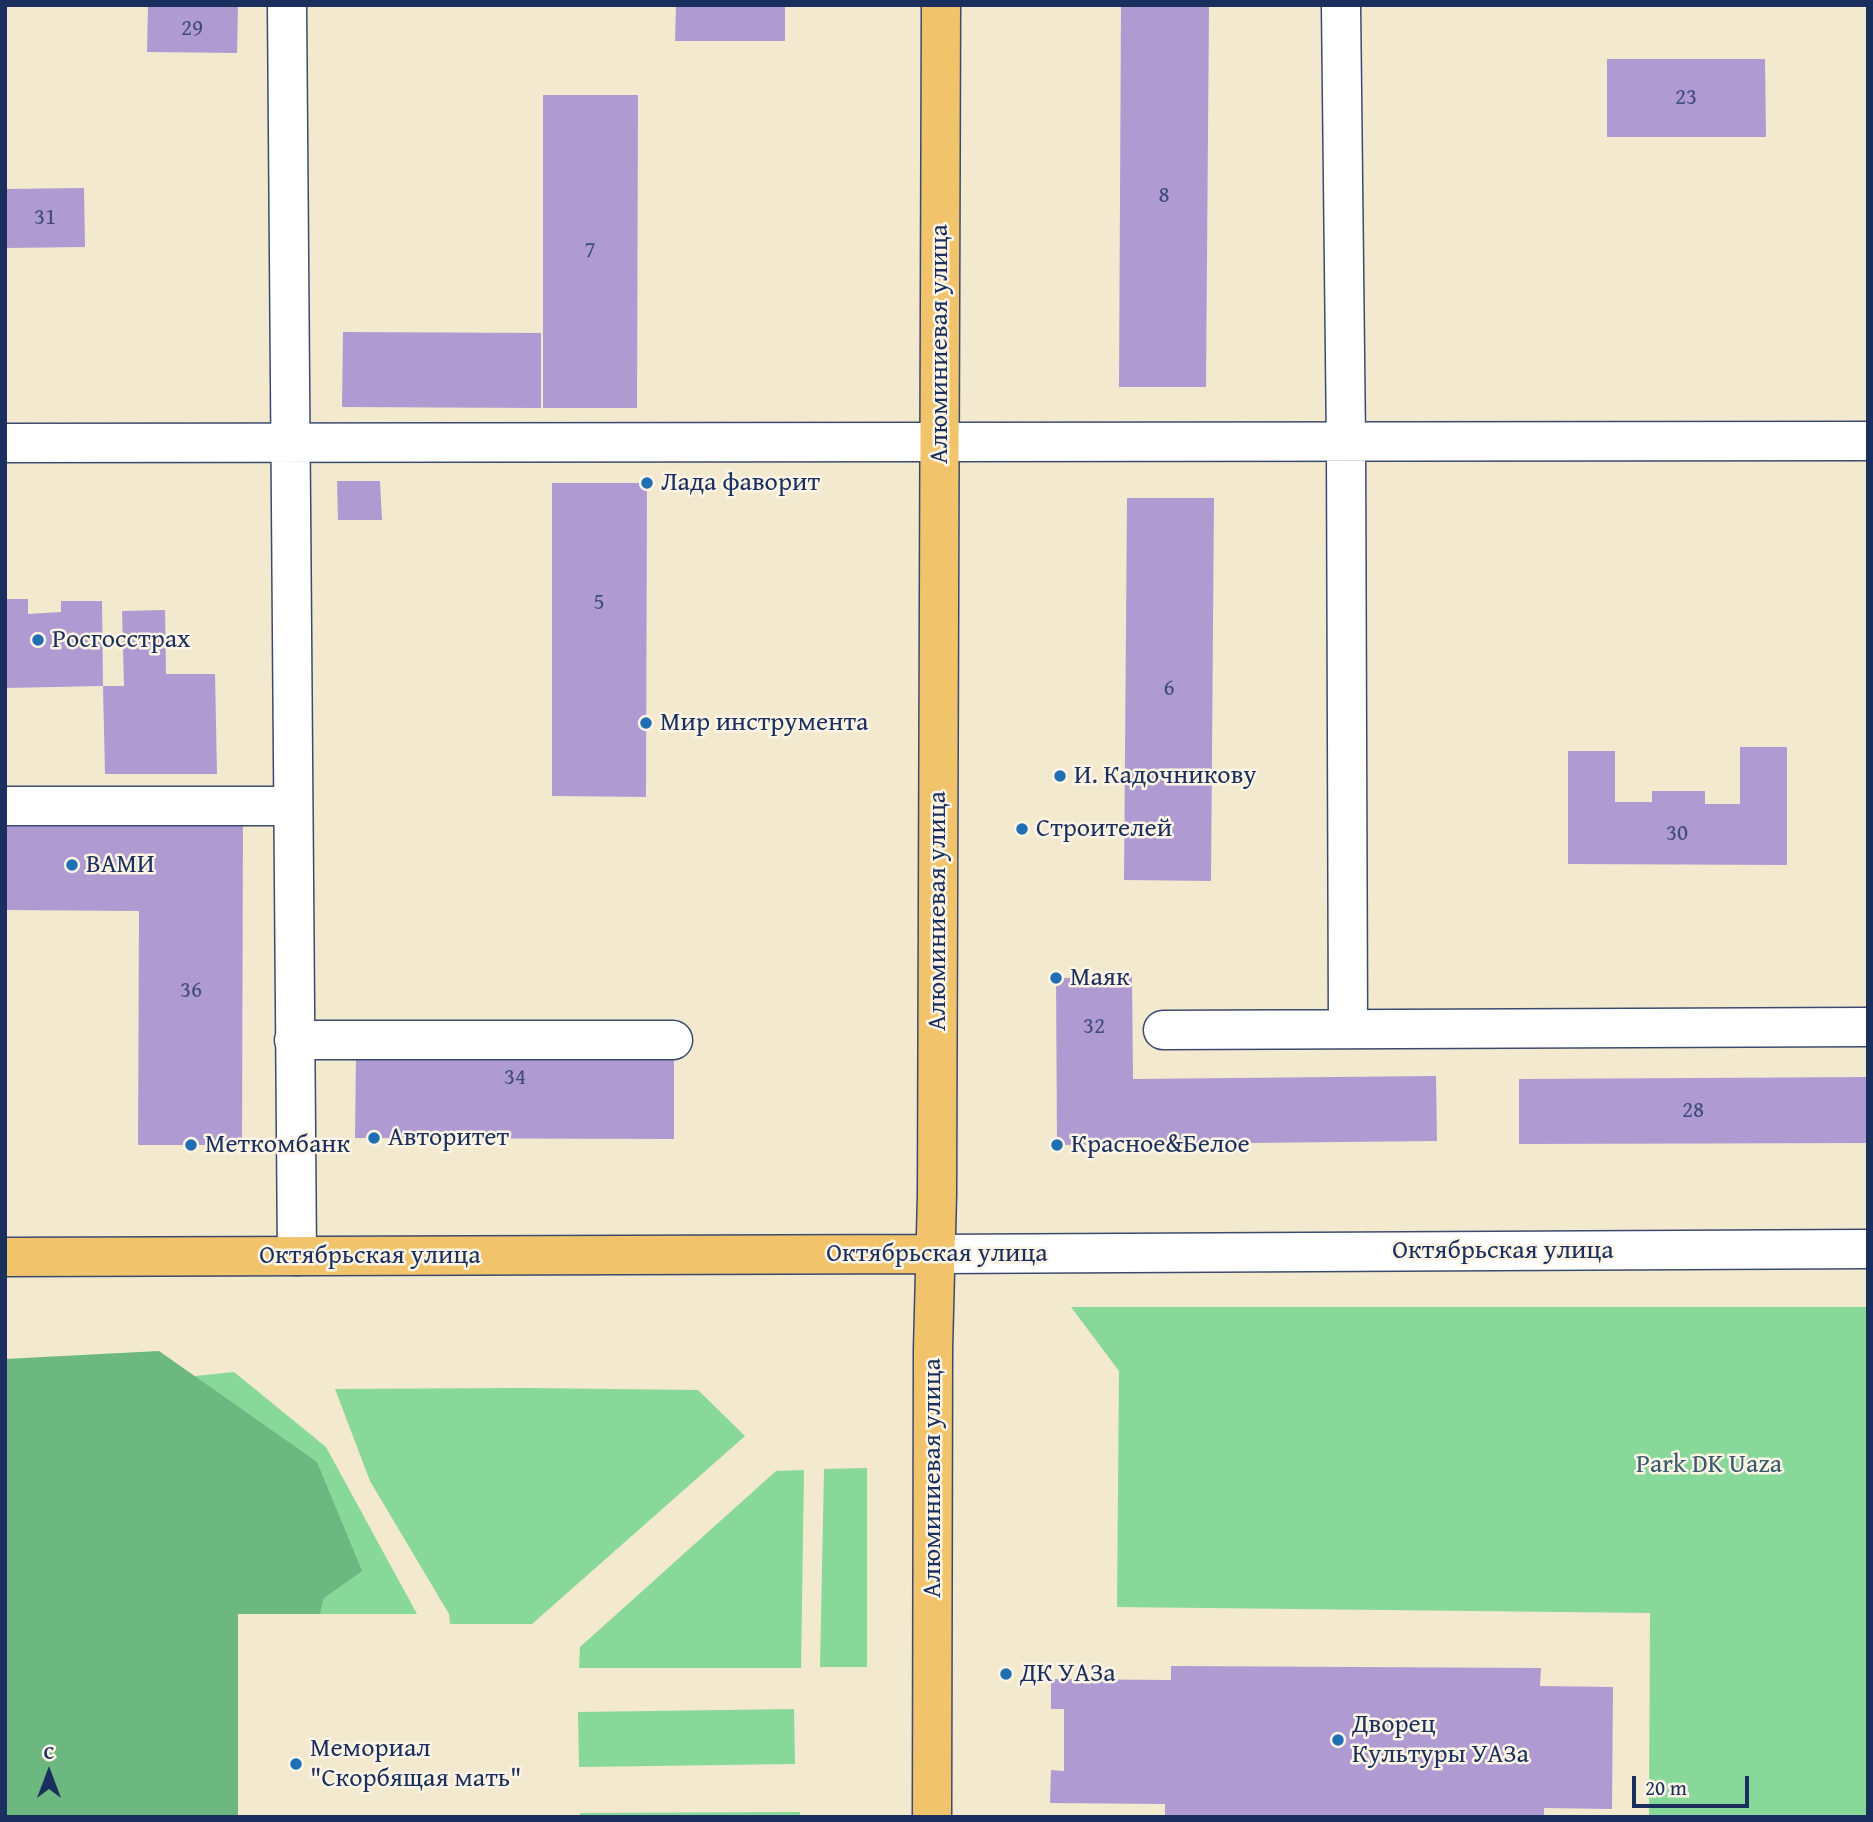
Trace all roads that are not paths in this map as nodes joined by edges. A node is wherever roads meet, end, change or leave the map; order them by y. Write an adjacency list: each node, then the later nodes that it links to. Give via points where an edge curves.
1 (288, 5): 6 (street)
2 (941, 5): 7 (main road, Алюминиевая улица)
3 (1341, 5): 8 (street)
4 (1868, 441): 8 (street)
5 (5, 443): 6 (street)
6 (290, 443): 7 (street); 10 (street)
7 (939, 443): 8 (street); 17 (main road, Алюминиевая улица)
8 (1346, 443): 12 (street)
9 (5, 806): 10 (street)
10 (293, 806): 14 (street)
11 (1868, 1027): 12 (street)
12 (1348, 1029): 13 (street)
13 (1163, 1030)
14 (295, 1040): 15 (street); 18 (street)
15 (673, 1040)
16 (1868, 1249): 17 (street, Октябрьская улица)
17 (937, 1254): 18 (main road, Октябрьская улица); 20 (main road, Алюминиевая улица)
18 (297, 1256): 19 (main road, Октябрьская улица)
19 (5, 1257)
20 (932, 1817)

